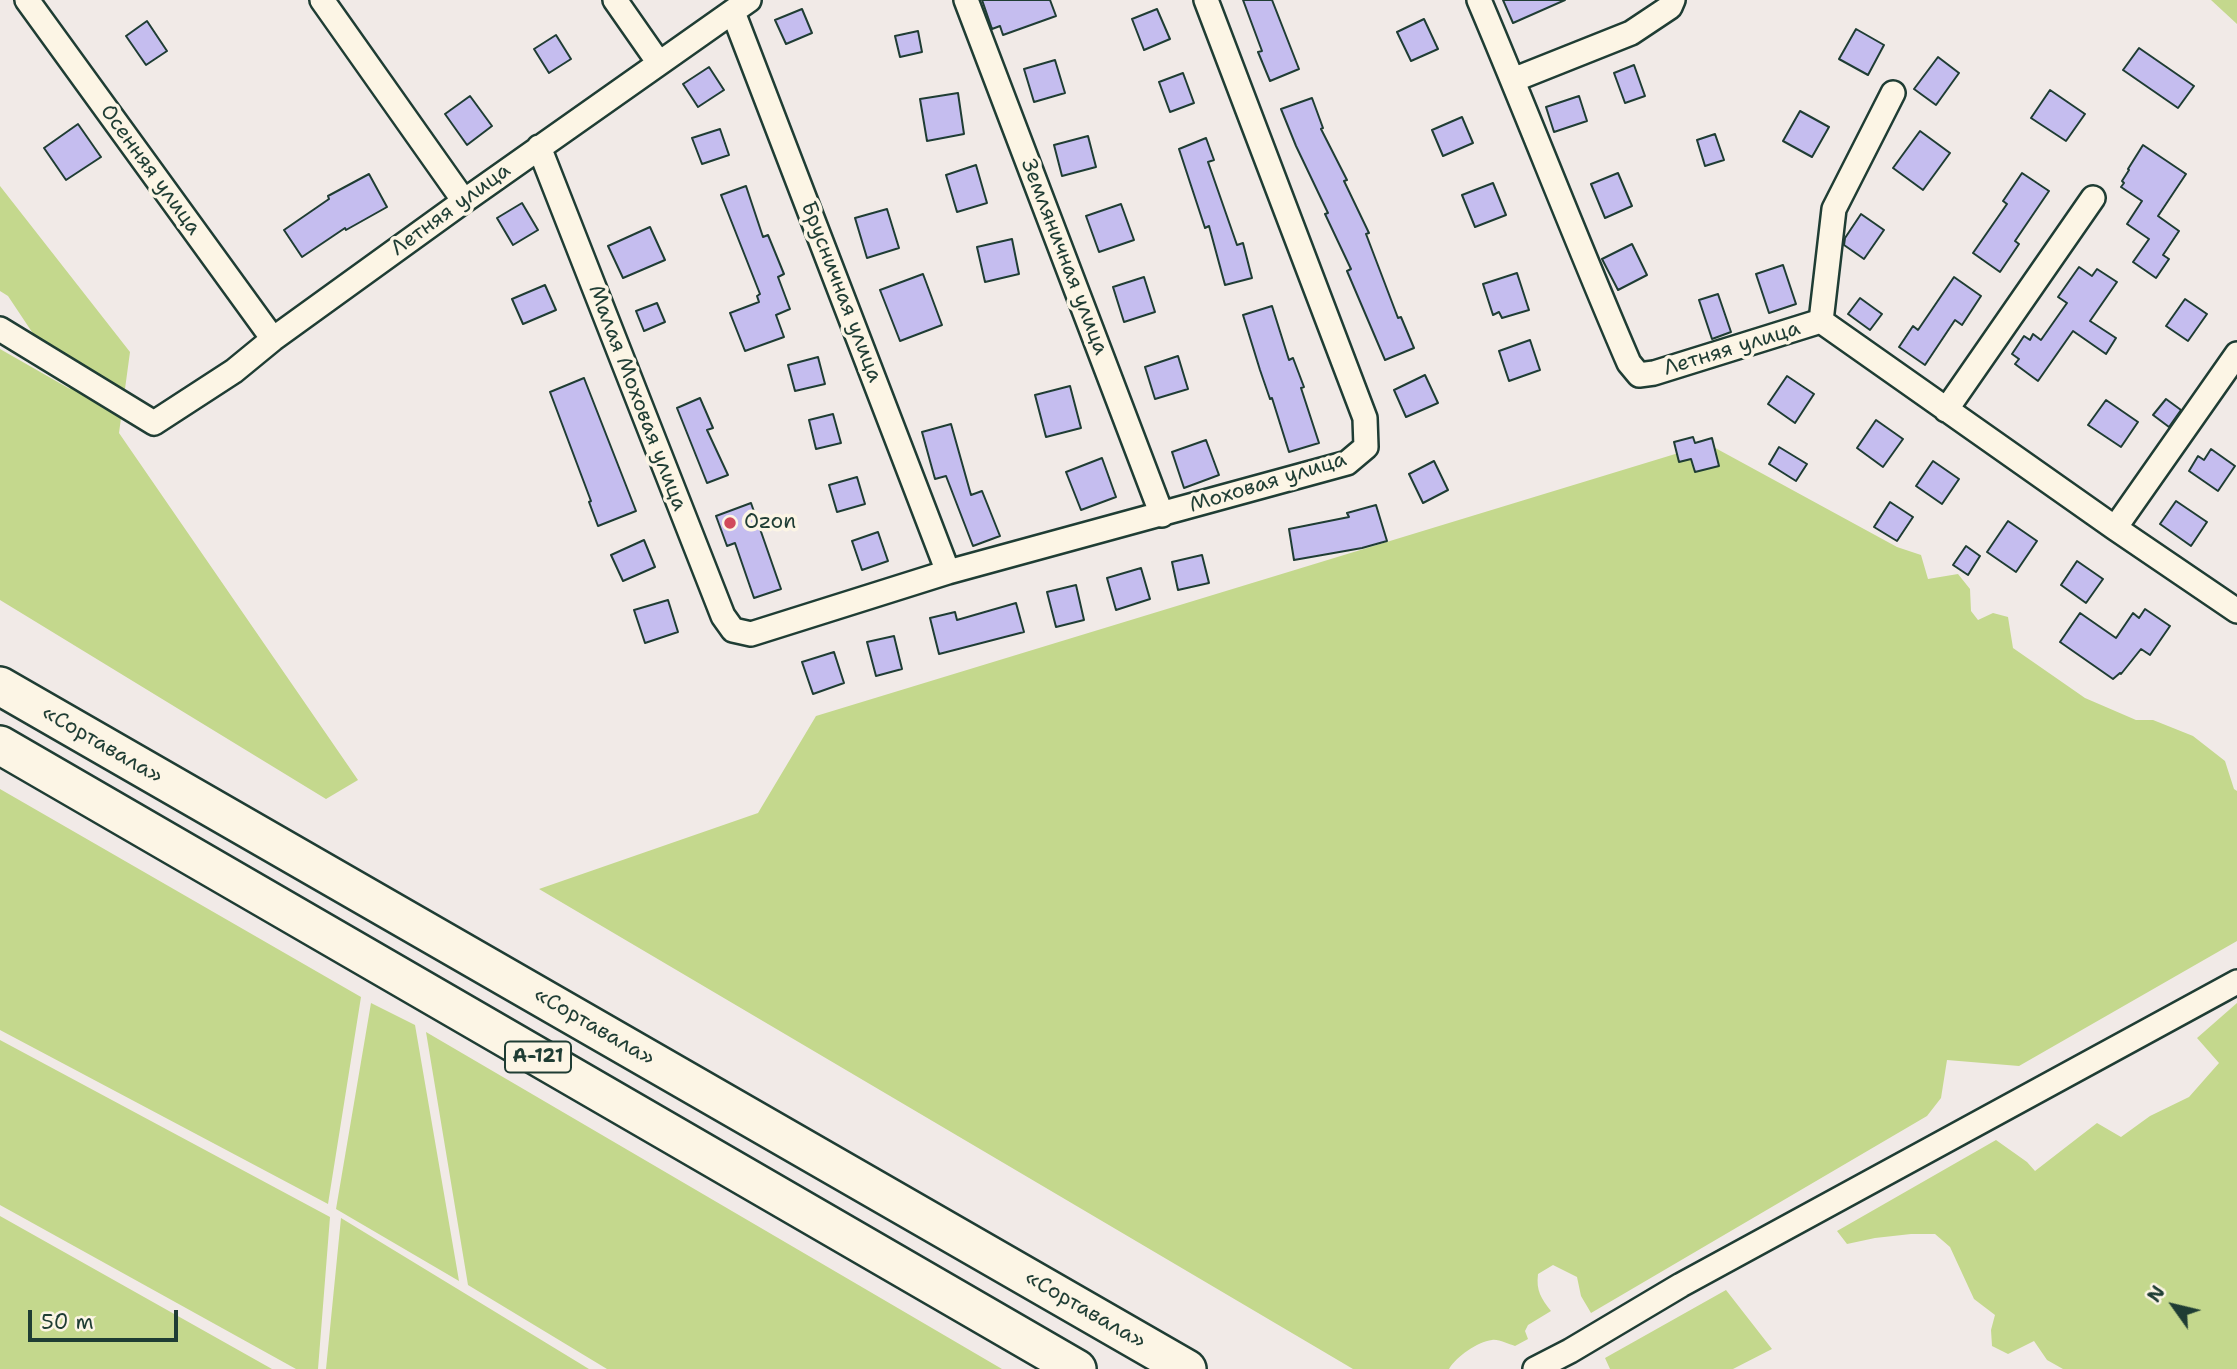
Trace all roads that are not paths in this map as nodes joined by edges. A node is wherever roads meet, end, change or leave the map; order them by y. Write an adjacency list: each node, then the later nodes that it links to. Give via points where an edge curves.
1 (27, 0): 17 (street, Осенняя улица)
2 (322, 0): 14 (street)
3 (615, 0): 9 (street)
4 (966, 0): 20 (street, Земляничная улица)
5 (1206, 0): 20 (street, Моховая улица, via 1365,418 1366,447 1347,463)
6 (1479, 0): 10 (street)
7 (1673, 0): 10 (street, via 1670,7 1631,33)
8 (741, 6): 9 (street, Летняя улица); 22 (street, Брусничная улица)
9 (659, 63): 12 (street, Летняя улица)
10 (1513, 80): 15 (street, Летняя улица, via 1587,267 1629,363 1639,375)
11 (1893, 93): 15 (street, via 1834,209)
12 (539, 147): 14 (street, Летняя улица); 24 (street, Малая Моховая улица, via 723,616 733,630)
13 (2093, 198): 19 (street)
14 (464, 201): 17 (street, Летняя улица)
15 (1821, 321): 19 (street, Летняя улица)
16 (0, 329): 17 (street, Летняя улица, via 154,423)
17 (274, 339)
18 (2237, 354): 21 (street)
19 (1946, 410): 21 (street, Летняя улица)
20 (1162, 515): 22 (street, Моховая улица)
21 (2115, 528): 23 (street, Летняя улица)
22 (948, 572): 24 (street, Моховая улица)
23 (2237, 611)
24 (751, 634)
25 (0, 686): 29 (highway, «Сортавала» / А-121)
26 (0, 746): 28 (highway, А-121)
27 (2237, 982): 30 (street)
28 (1077, 1369)
29 (1187, 1369)
30 (1535, 1369)

